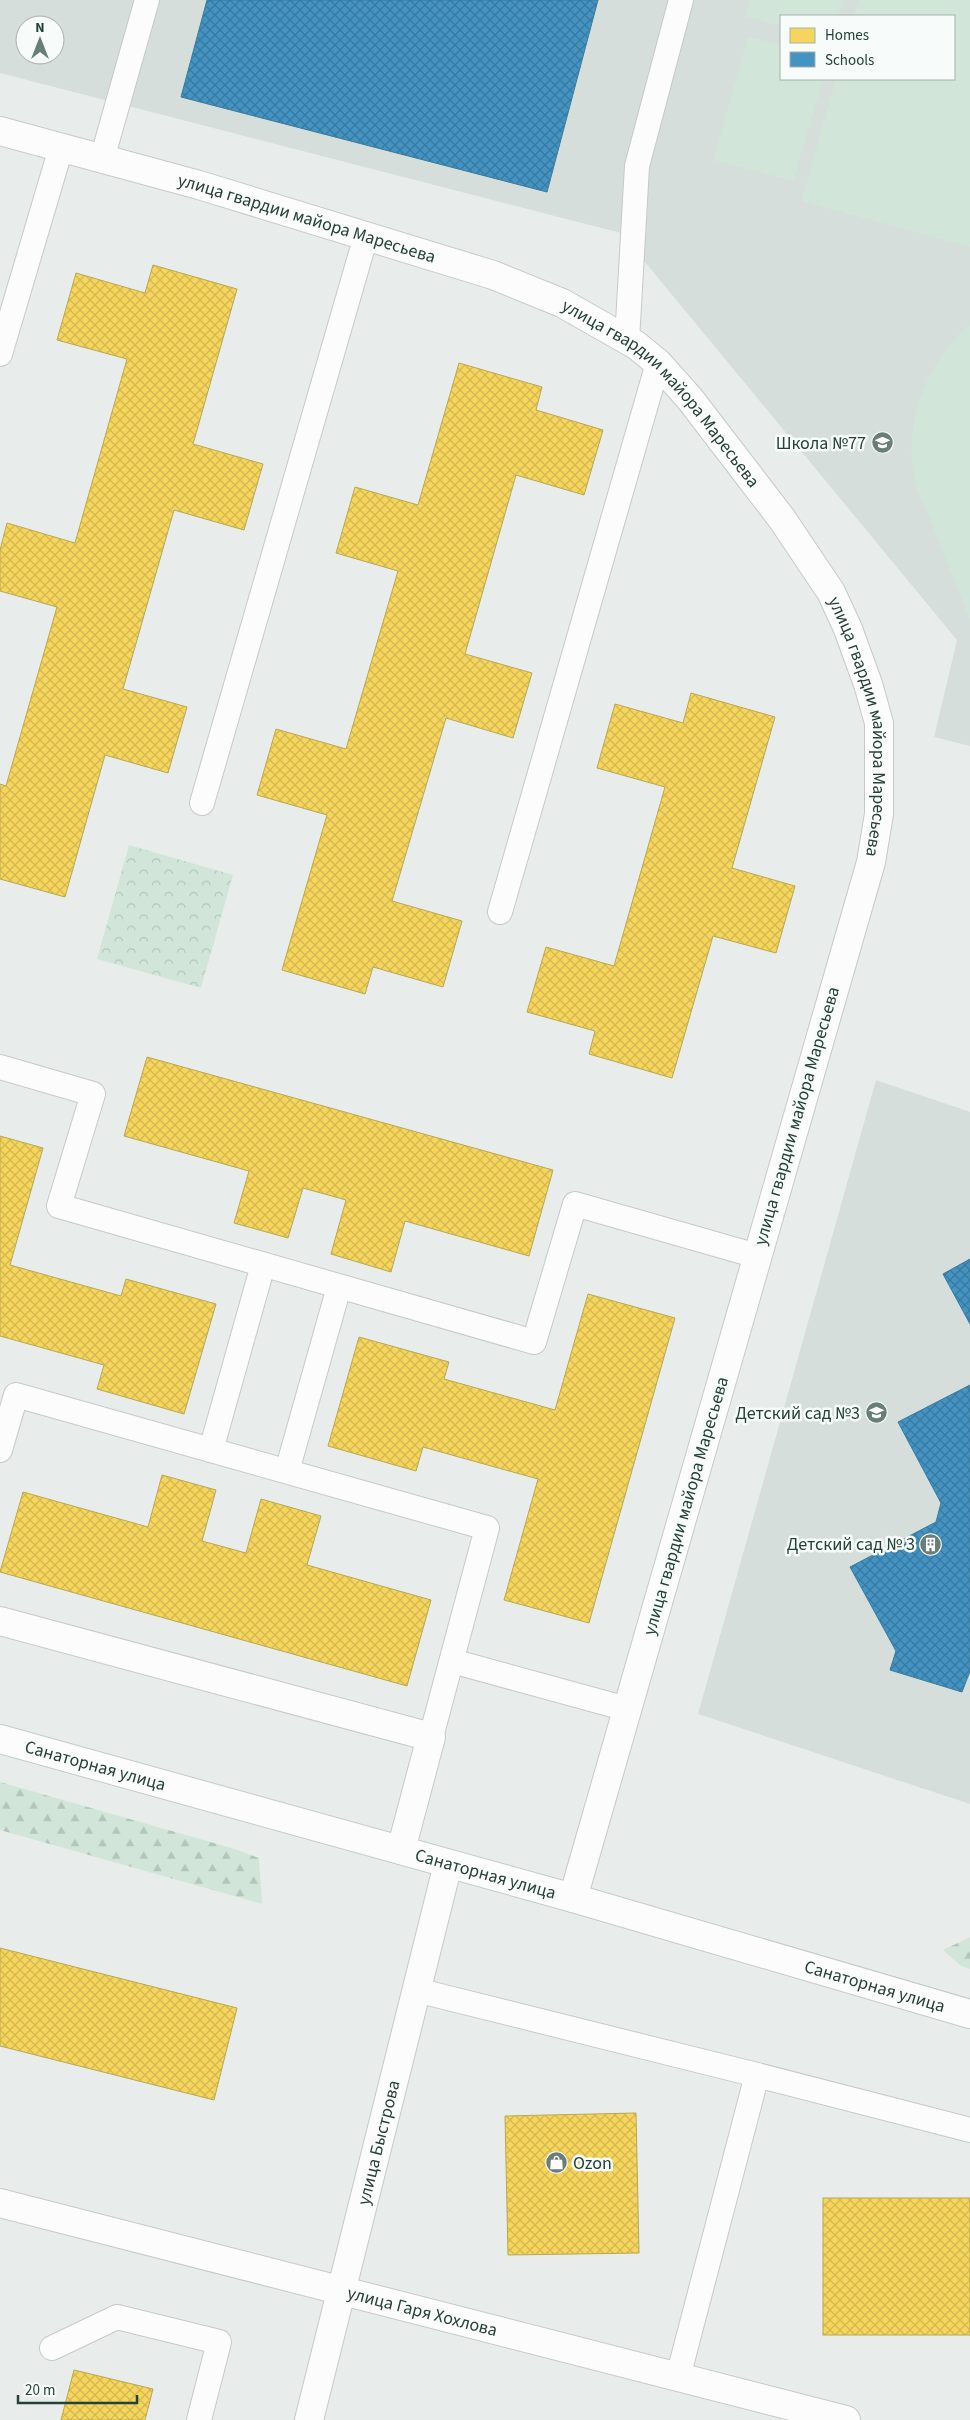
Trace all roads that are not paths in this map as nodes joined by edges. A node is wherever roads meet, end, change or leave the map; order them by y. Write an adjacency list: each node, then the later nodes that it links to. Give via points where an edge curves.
1 (147, 0): 5 (lane)
2 (681, 0): 7 (lane, via 637,166)
3 (0, 131): 4 (street, улица гвардии майора Маресьева)
4 (61, 148): 5 (street, улица гвардии майора Маресьева); 8 (lane)
5 (102, 159): 6 (street, улица гвардии майора Маресьева)
6 (366, 236): 7 (street, улица гвардии майора Маресьева, via 493,275 562,303); 10 (lane)
7 (627, 340): 9 (street, улица гвардии майора Маресьева)
8 (0, 354)
9 (658, 363): 11 (lane); 13 (street, улица гвардии майора Маресьева, via 738,459 831,592 868,684 878,723 879,814 871,862)
10 (202, 803)
11 (500, 912)
12 (0, 1067): 14 (lane, via 93,1094 59,1206)
13 (757, 1256): 15 (lane, via 575,1204 534,1342); 21 (street, улица гвардии майора Маресьева)
14 (263, 1265): 15 (lane); 17 (lane)
15 (339, 1287): 18 (lane)
16 (0, 1450): 17 (lane, via 16,1395)
17 (211, 1450): 18 (lane)
18 (286, 1471): 20 (lane, via 487,1528)
19 (0, 1621): 22 (street)
20 (452, 1660): 21 (lane); 22 (lane)
21 (627, 1710): 26 (street, улица гвардии майора Маресьева)
22 (431, 1737): 24 (street)
23 (0, 1739): 24 (street, Санаторная улица)
24 (402, 1850): 25 (street, Санаторная улица)
25 (448, 1864): 26 (street, Санаторная улица); 27 (street, улица Быстрова)
26 (573, 1898): 28 (street, Санаторная улица)
27 (416, 1990): 29 (lane); 32 (street, улица Быстрова)
28 (970, 2014)
29 (757, 2075): 30 (lane); 34 (lane)
30 (970, 2130)
31 (1, 2208): 32 (street, улица Гаря Хохлова)
32 (341, 2290): 34 (street, улица Гаря Хохлова); 36 (street, улица Быстрова)
33 (52, 2348): 35 (lane, via 117,2317 219,2342)
34 (678, 2377): 37 (street, улица Гаря Хохлова)
35 (199, 2420)
36 (309, 2420)
37 (846, 2420)

